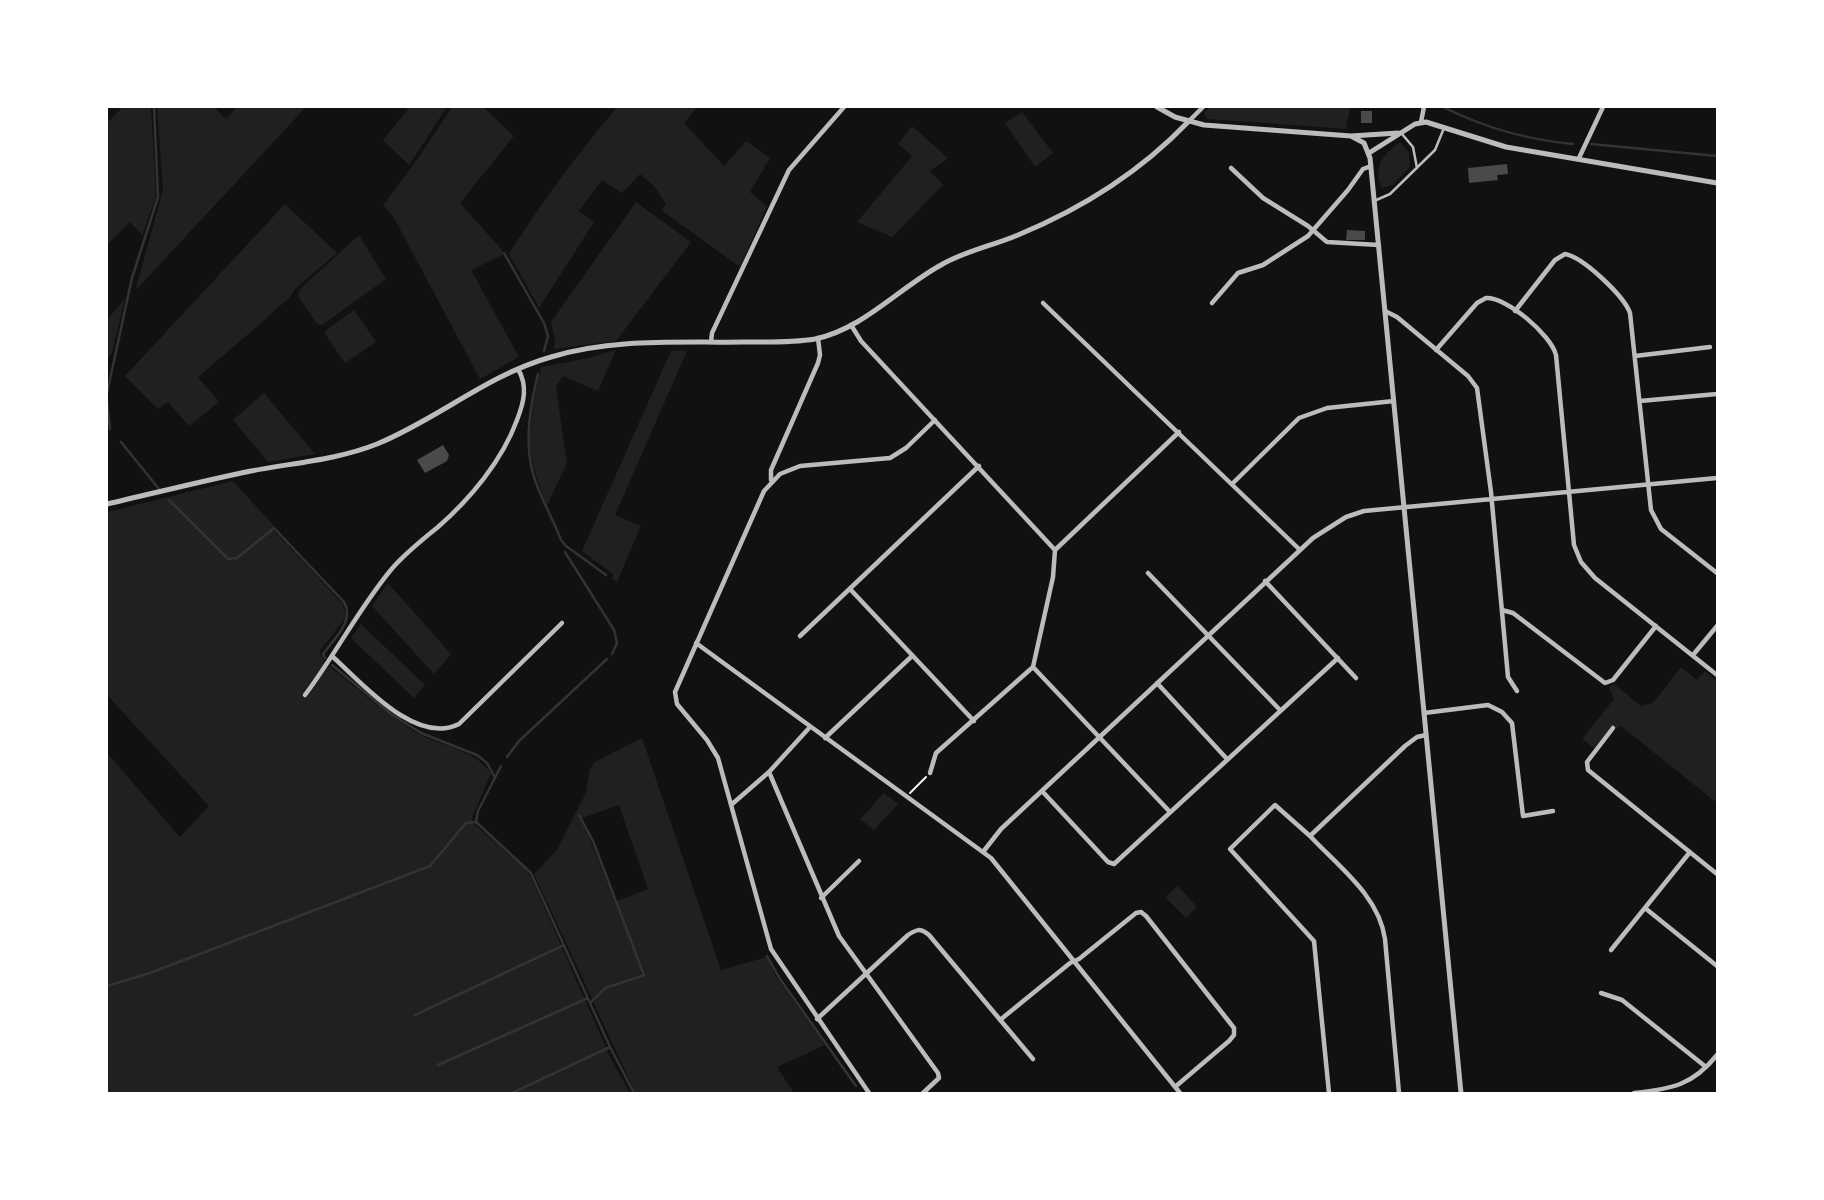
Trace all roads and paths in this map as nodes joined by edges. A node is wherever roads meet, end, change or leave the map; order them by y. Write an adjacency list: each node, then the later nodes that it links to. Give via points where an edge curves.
1 (844, 107): 26 (street, via 789,170)
2 (1157, 107): 6 (street)
3 (1203, 107): 6 (street)
4 (1424, 107): 7 (street)
5 (1603, 107): 12 (street)
6 (1188, 121): 10 (street); 24 (street, via 1110,187 1021,234 941,265)
7 (1421, 122): 8 (street); 9 (street)
8 (1444, 128): 12 (street, via 1506,147); 15 (lane, via 1437,146)
9 (1401, 133): 10 (street); 11 (street); 15 (lane, via 1413,147)
10 (1351, 136): 11 (street)
11 (1370, 153): 13 (street)
12 (1579, 158): 16 (street)
13 (1371, 166): 17 (street); 18 (street, via 1363,169)
14 (1231, 168): 18 (street, via 1264,198)
15 (1417, 168): 17 (lane, via 1390,194)
16 (1717, 183)
17 (1374, 201): 19 (street)
18 (1313, 231): 19 (street, via 1332,244); 21 (street, via 1270,261 1238,273)
19 (1379, 245): 23 (street)
20 (1043, 303): 35 (street)
21 (1212, 303)
22 (1515, 310): 28 (street, via 1496,298 1482,299); 29 (street, via 1555,260 1570,255 1627,305); 41 (street, via 1546,336 1554,349)
23 (1385, 311): 28 (street); 32 (street)
24 (851, 325): 25 (street); 34 (street)
25 (818, 338): 26 (street); 38 (street, via 818,363 771,470)
26 (710, 342): 30 (street, via 606,346 551,356)
27 (1710, 347): 29 (street)
28 (1436, 350): 42 (street, via 1477,388)
29 (1635, 356): 33 (street)
30 (518, 369): 43 (street, via 412,427 357,450); 60 (street, via 525,386 523,404 496,460 445,520 388,573)
31 (1717, 394): 33 (street)
32 (1394, 401): 39 (street, via 1322,409 1299,418); 44 (street)
33 (1640, 401): 40 (street)
34 (935, 420): 36 (street); 38 (street, via 890,458 800,467)
35 (1179, 432): 39 (street); 46 (street)
36 (979, 466): 46 (street); 50 (street)
37 (1717, 478): 40 (street)
38 (771, 481): 57 (street)
39 (1232, 484): 45 (street)
40 (1648, 484): 41 (street); 48 (street, via 1651,510 1661,528)
41 (1570, 492): 42 (street); 53 (street, via 1574,545 1581,562)
42 (1492, 499): 44 (street); 51 (street)
43 (107, 504)
44 (1404, 508): 45 (street, via 1346,517); 69 (street)
45 (1300, 549): 49 (street)
46 (1055, 550): 62 (street)
47 (1148, 573): 55 (street)
48 (1717, 573)
49 (1265, 581): 55 (street); 61 (street)
50 (850, 589): 56 (street); 58 (street)
51 (1502, 610): 53 (street, via 1513,613 1605,683 1613,680); 66 (street, via 1508,677)
52 (562, 623): 60 (street, via 459,724 442,730 425,728 395,711)
53 (1656, 626): 59 (street)
54 (1717, 626): 59 (street)
55 (1208, 634): 65 (street); 68 (street)
56 (800, 636)
57 (696, 643): 71 (street); 81 (street, via 675,698 718,758)
58 (912, 656): 70 (street); 75 (street)
59 (1693, 656): 63 (street)
60 (333, 657): 67 (street)
61 (1338, 657): 64 (street); 68 (street)
62 (1033, 667): 70 (street); 74 (street)
63 (1717, 675)
64 (1356, 678)
65 (1157, 682): 74 (street); 76 (street)
66 (1517, 691)
67 (305, 695)
68 (1280, 710): 76 (street)
69 (1424, 713): 73 (street); 82 (street, via 1488,705 1502,712 1512,723 1523,816)
70 (974, 721): 78 (street, via 936,753)
71 (810, 727): 75 (street); 77 (street)
72 (1614, 728): 86 (street, via 1587,762 1588,770)
73 (1426, 735): 84 (street, via 1405,746); 108 (street)
74 (1099, 737): 79 (street); 83 (street)
75 (825, 738): 85 (street)
76 (1227, 759): 83 (street)
77 (769, 772): 81 (street); 89 (street)
78 (930, 773): 80 (path)
79 (1042, 791): 83 (street, via 1112,864); 85 (street)
80 (909, 794)
81 (732, 805): 96 (street, via 767,940)
82 (1553, 811)
83 (1170, 813)
84 (1310, 836): 106 (street, via 1275,804 1230,849 1314,941); 107 (street, via 1368,897 1380,917)
85 (983, 852): 92 (street)
86 (1690, 852): 88 (street); 90 (street)
87 (859, 861): 89 (street)
88 (1717, 874)
89 (821, 898): 94 (street)
90 (1645, 908): 91 (street); 93 (street)
91 (1611, 950)
92 (1074, 961): 97 (street); 102 (street); 102 (street, via 1136,914 1147,917 1234,1028 1229,1041)
93 (1717, 966)
94 (865, 975): 96 (street); 97 (street, via 908,935 922,930); 104 (street, via 938,1073 939,1078)
95 (1601, 993): 100 (street, via 1622,1000)
96 (817, 1019): 103 (street)
97 (1000, 1020): 99 (street)
98 (1717, 1055): 100 (street)
99 (1032, 1059)
100 (1708, 1065): 101 (street); 109 (street, via 1678,1086)
101 (1716, 1068)
102 (1175, 1087): 105 (street)
103 (869, 1093)
104 (923, 1093)
105 (1180, 1093)
106 (1329, 1093)
107 (1399, 1093)
108 (1461, 1093)
109 (1634, 1093)

